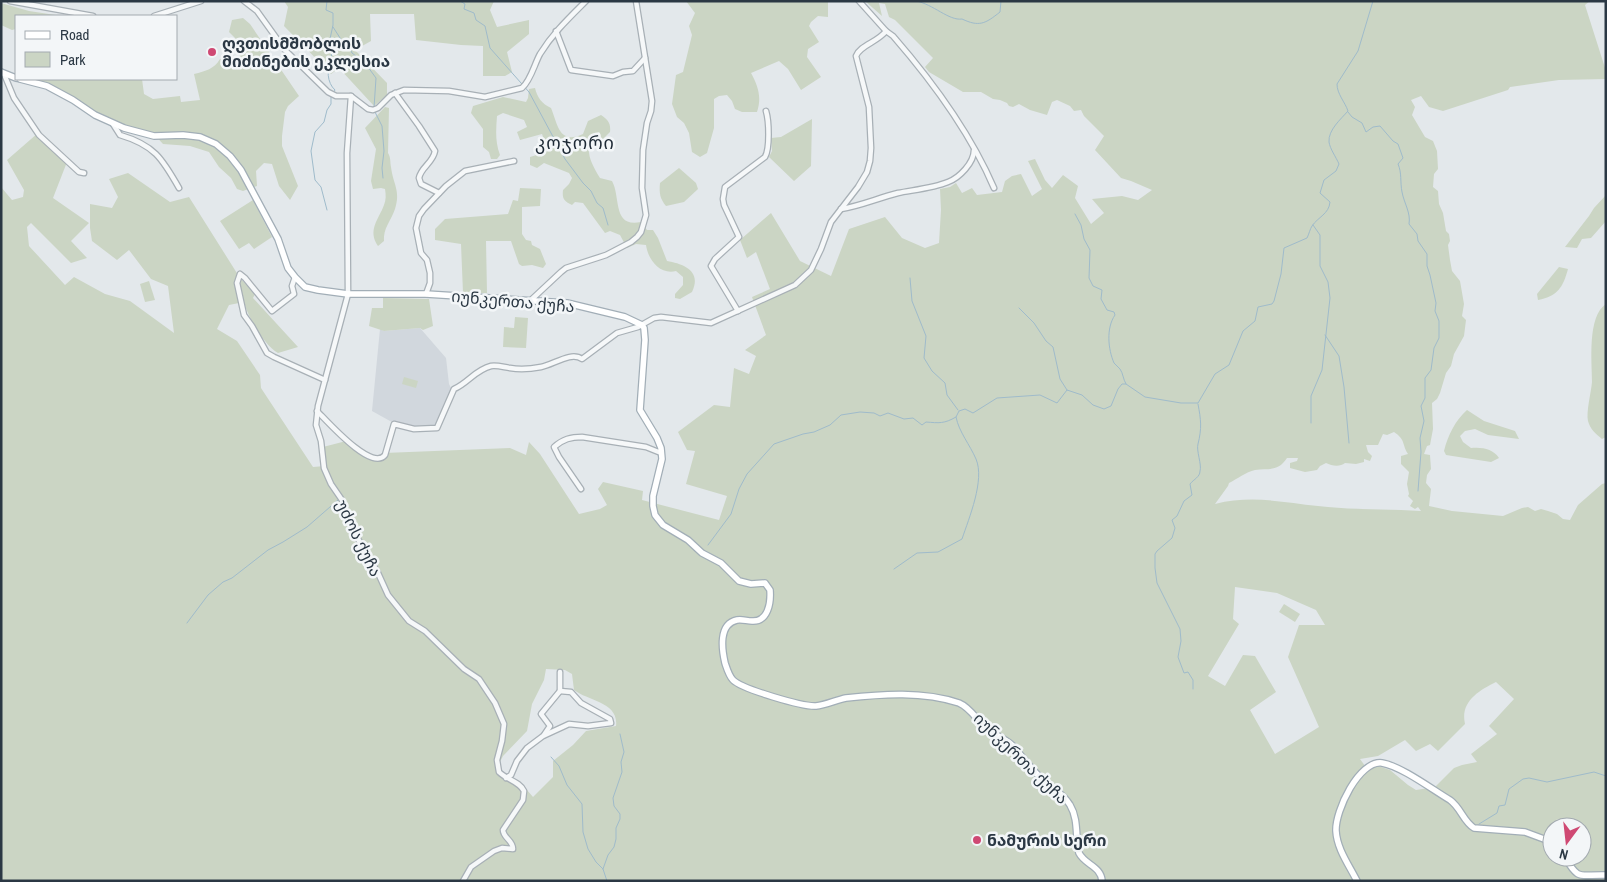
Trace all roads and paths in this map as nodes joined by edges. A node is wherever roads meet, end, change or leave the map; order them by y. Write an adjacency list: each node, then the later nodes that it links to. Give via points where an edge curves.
1 (10, 1): 7 (street)
2 (201, 1): 8 (street)
3 (244, 1): 16 (street, via 258,11 285,50 328,92 336,96)
4 (586, 1): 9 (street)
5 (636, 1): 11 (street)
6 (859, 1): 10 (street)
7 (87, 15)
8 (157, 15)
9 (556, 30): 11 (street, via 571,70 613,76 633,71); 15 (street, via 522,88 485,97 424,89)
10 (886, 31): 19 (street, via 939,92); 25 (street, via 877,41 859,50 856,56 869,107 870,161 858,188)
11 (645, 58): 29 (street, via 652,104 643,150 642,188 646,215 643,226 631,242 606,255 566,268)
12 (2, 73): 13 (main road); 21 (street, via 14,98 39,135)
13 (15, 78)
14 (24, 80): 18 (main road, via 48,86)
15 (394, 93): 16 (street, via 378,108 371,110); 24 (street, via 435,151 419,178 421,184)
16 (351, 96): 27 (street, უძოს ქუჩა, via 347,144)
17 (766, 111): 30 (street, via 768,152 725,187 724,205 739,237 711,266)
18 (113, 124): 22 (street, via 120,135 156,152); 26 (main road, via 154,136 200,137 216,144 241,170)
19 (974, 148): 23 (street); 25 (street, via 968,166 948,182)
20 (514, 161): 24 (street, via 465,171)
21 (84, 173)
22 (179, 188)
23 (994, 188)
24 (439, 193): 28 (street, via 419,216 416,228 421,253 427,260 430,273)
25 (841, 209): 30 (street, via 831,222 811,270 804,278 778,294)
26 (295, 278): 27 (main road, იუნკერთა ქუჩა, via 305,287); 32 (street, via 292,296 272,311 240,274 238,283 244,315 267,353)
27 (348, 294): 28 (main road, იუნკერთა ქუჩა); 32 (street, უძოს ქუჩა)
28 (426, 294): 29 (main road, იუნკერთა ქუჩა)
29 (531, 300): 31 (main road, იუნკერთა ქუჩა, via 577,305)
30 (738, 311): 31 (street, via 707,323 661,317)
31 (642, 324): 33 (street, via 617,334 582,359 571,357 532,369 495,366 477,372 454,389 437,428 414,429 394,424 382,459 368,457); 34 (main road, იუნკერთა ქუჩა, via 645,340 640,410 657,438)
32 (325, 380): 33 (street, უძოს ქუჩა)
33 (317, 411): 39 (street, უძოს ქუჩა, via 316,425 324,468 388,595 409,621 479,678 495,703 504,724 497,766)
34 (661, 452): 35 (street, via 582,437 562,440 554,447); 44 (main road, იუნკერთა ქუჩა, via 653,501 660,522 721,563 739,581 765,583 769,587 763,618 758,621 736,620 726,629 724,654 734,681 810,706 844,699 908,695 933,697 964,706 987,729 1012,746 1067,800 1074,815 1079,853 1099,870)
35 (581, 489)
36 (560, 672): 37 (street)
37 (560, 692): 38 (street, via 541,714 550,726); 38 (street, via 571,692 581,703 610,719 611,723 569,724)
38 (543, 736): 39 (street, via 526,748)
39 (506, 778): 43 (street, via 519,784 524,791 523,800 503,830 513,849 494,851 471,867)
40 (1542, 837): 45 (main road, via 1525,832 1474,828 1450,800 1397,768 1376,764 1359,776 1342,804 1336,823 1338,846)
41 (1570, 867): 42 (main road, via 1578,876)
42 (1606, 874)
43 (463, 881)
44 (1102, 881)
45 (1357, 881)

